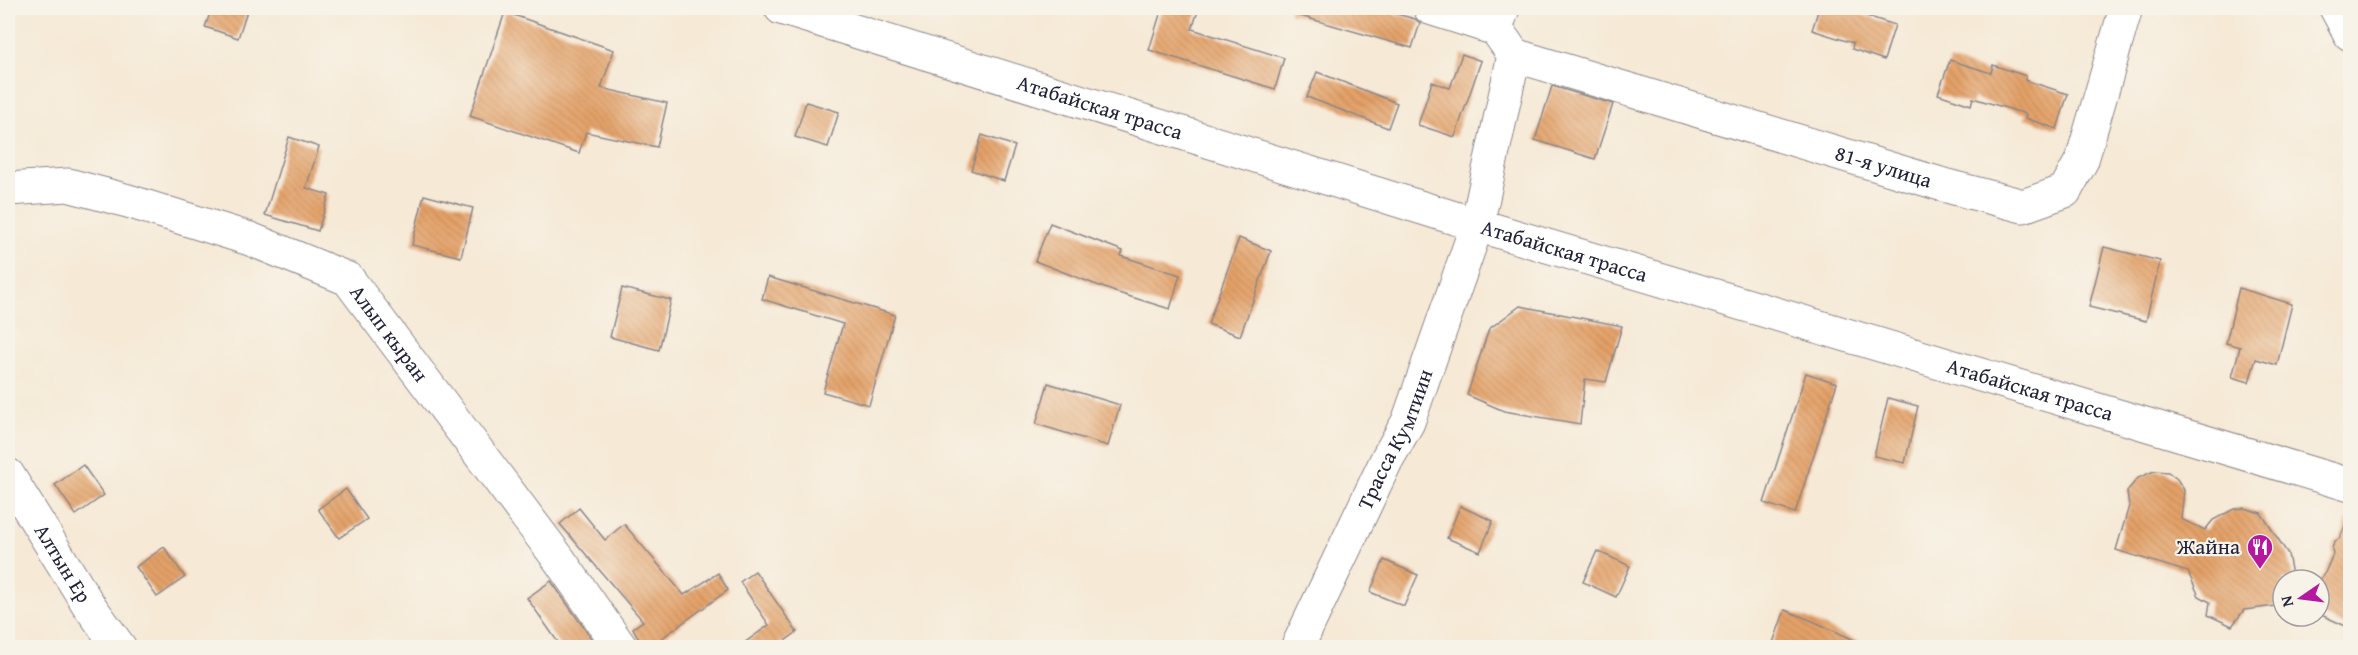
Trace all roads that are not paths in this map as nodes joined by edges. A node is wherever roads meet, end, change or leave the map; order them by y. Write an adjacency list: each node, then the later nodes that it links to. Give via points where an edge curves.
1 (781, 8): 8 (street, Атабайская трасса)
2 (1430, 8): 5 (street, 81-я улица)
3 (2126, 8): 5 (street, 81-я улица, via 2082,159 2064,191 2023,206 1947,186)
4 (2336, 8): 6 (street)
5 (1504, 31): 8 (street, Трасса Кумтиин)
6 (2350, 34)
7 (8, 189): 12 (street, Алып кыран, via 69,185 250,239 348,279)
8 (1477, 225): 10 (street, Атабайская трасса); 13 (street, Трасса Кумтиин, via 1408,422)
9 (8, 476): 11 (street, Алтын Ер)
10 (2350, 485)
11 (120, 648)
12 (621, 648)
13 (1297, 648)

